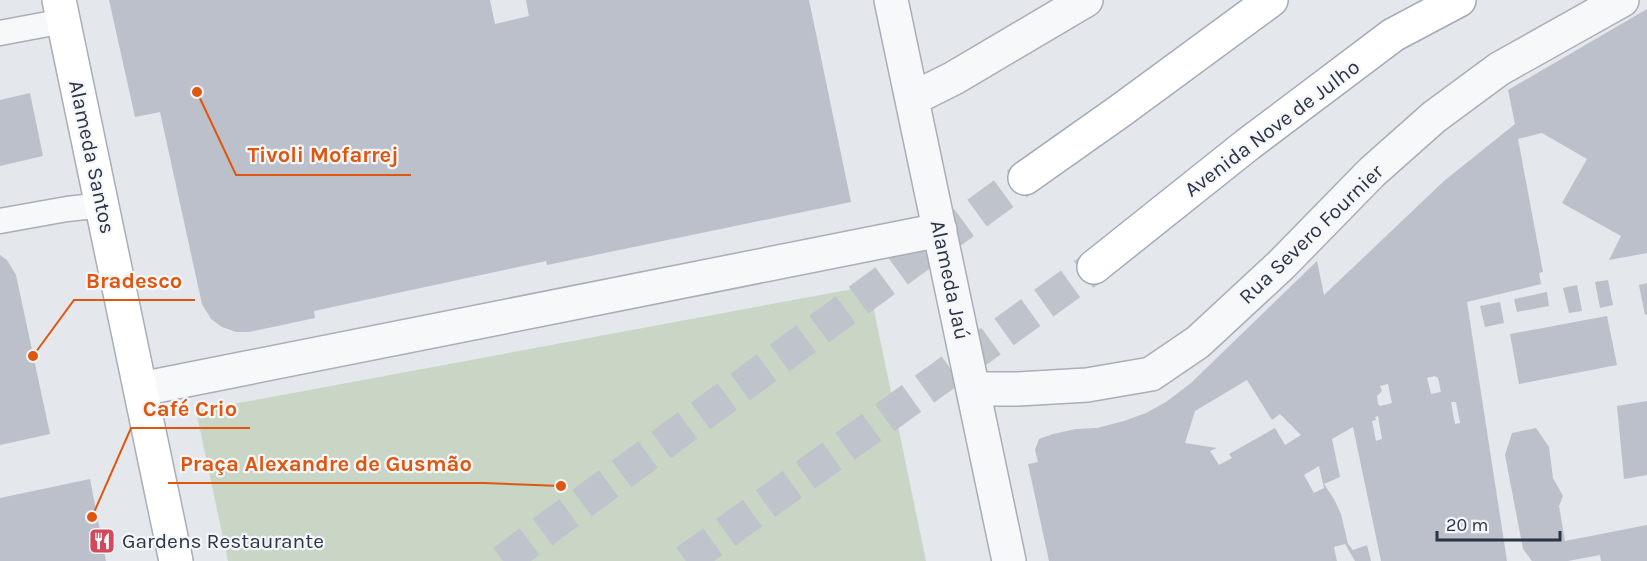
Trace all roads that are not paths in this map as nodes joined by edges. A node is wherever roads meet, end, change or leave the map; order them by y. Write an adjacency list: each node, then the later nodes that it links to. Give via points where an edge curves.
1 (891, 0): 8 (street, Alameda Jaú)
2 (1086, 0): 8 (street)
3 (1271, 0): 9 (main road)
4 (1459, 0): 13 (main road, Avenida Nove de Julho, via 1393,35)
5 (1622, 0): 15 (street, Rua Severo Fournier, via 1499,69 1434,117 1198,342 1151,374 1087,385)
6 (62, 11): 7 (lane); 10 (main road, Alameda Santos)
7 (0, 33)
8 (912, 99): 12 (street, Alameda Jaú)
9 (1024, 178)
10 (103, 205): 11 (lane); 14 (main road, Alameda Santos)
11 (0, 221)
12 (940, 230): 14 (street); 15 (street, Alameda Jaú)
13 (1094, 267)
14 (141, 388): 16 (main road, Alameda Santos)
15 (973, 389): 17 (street, Alameda Jaú)
16 (176, 561)
17 (1009, 561)

